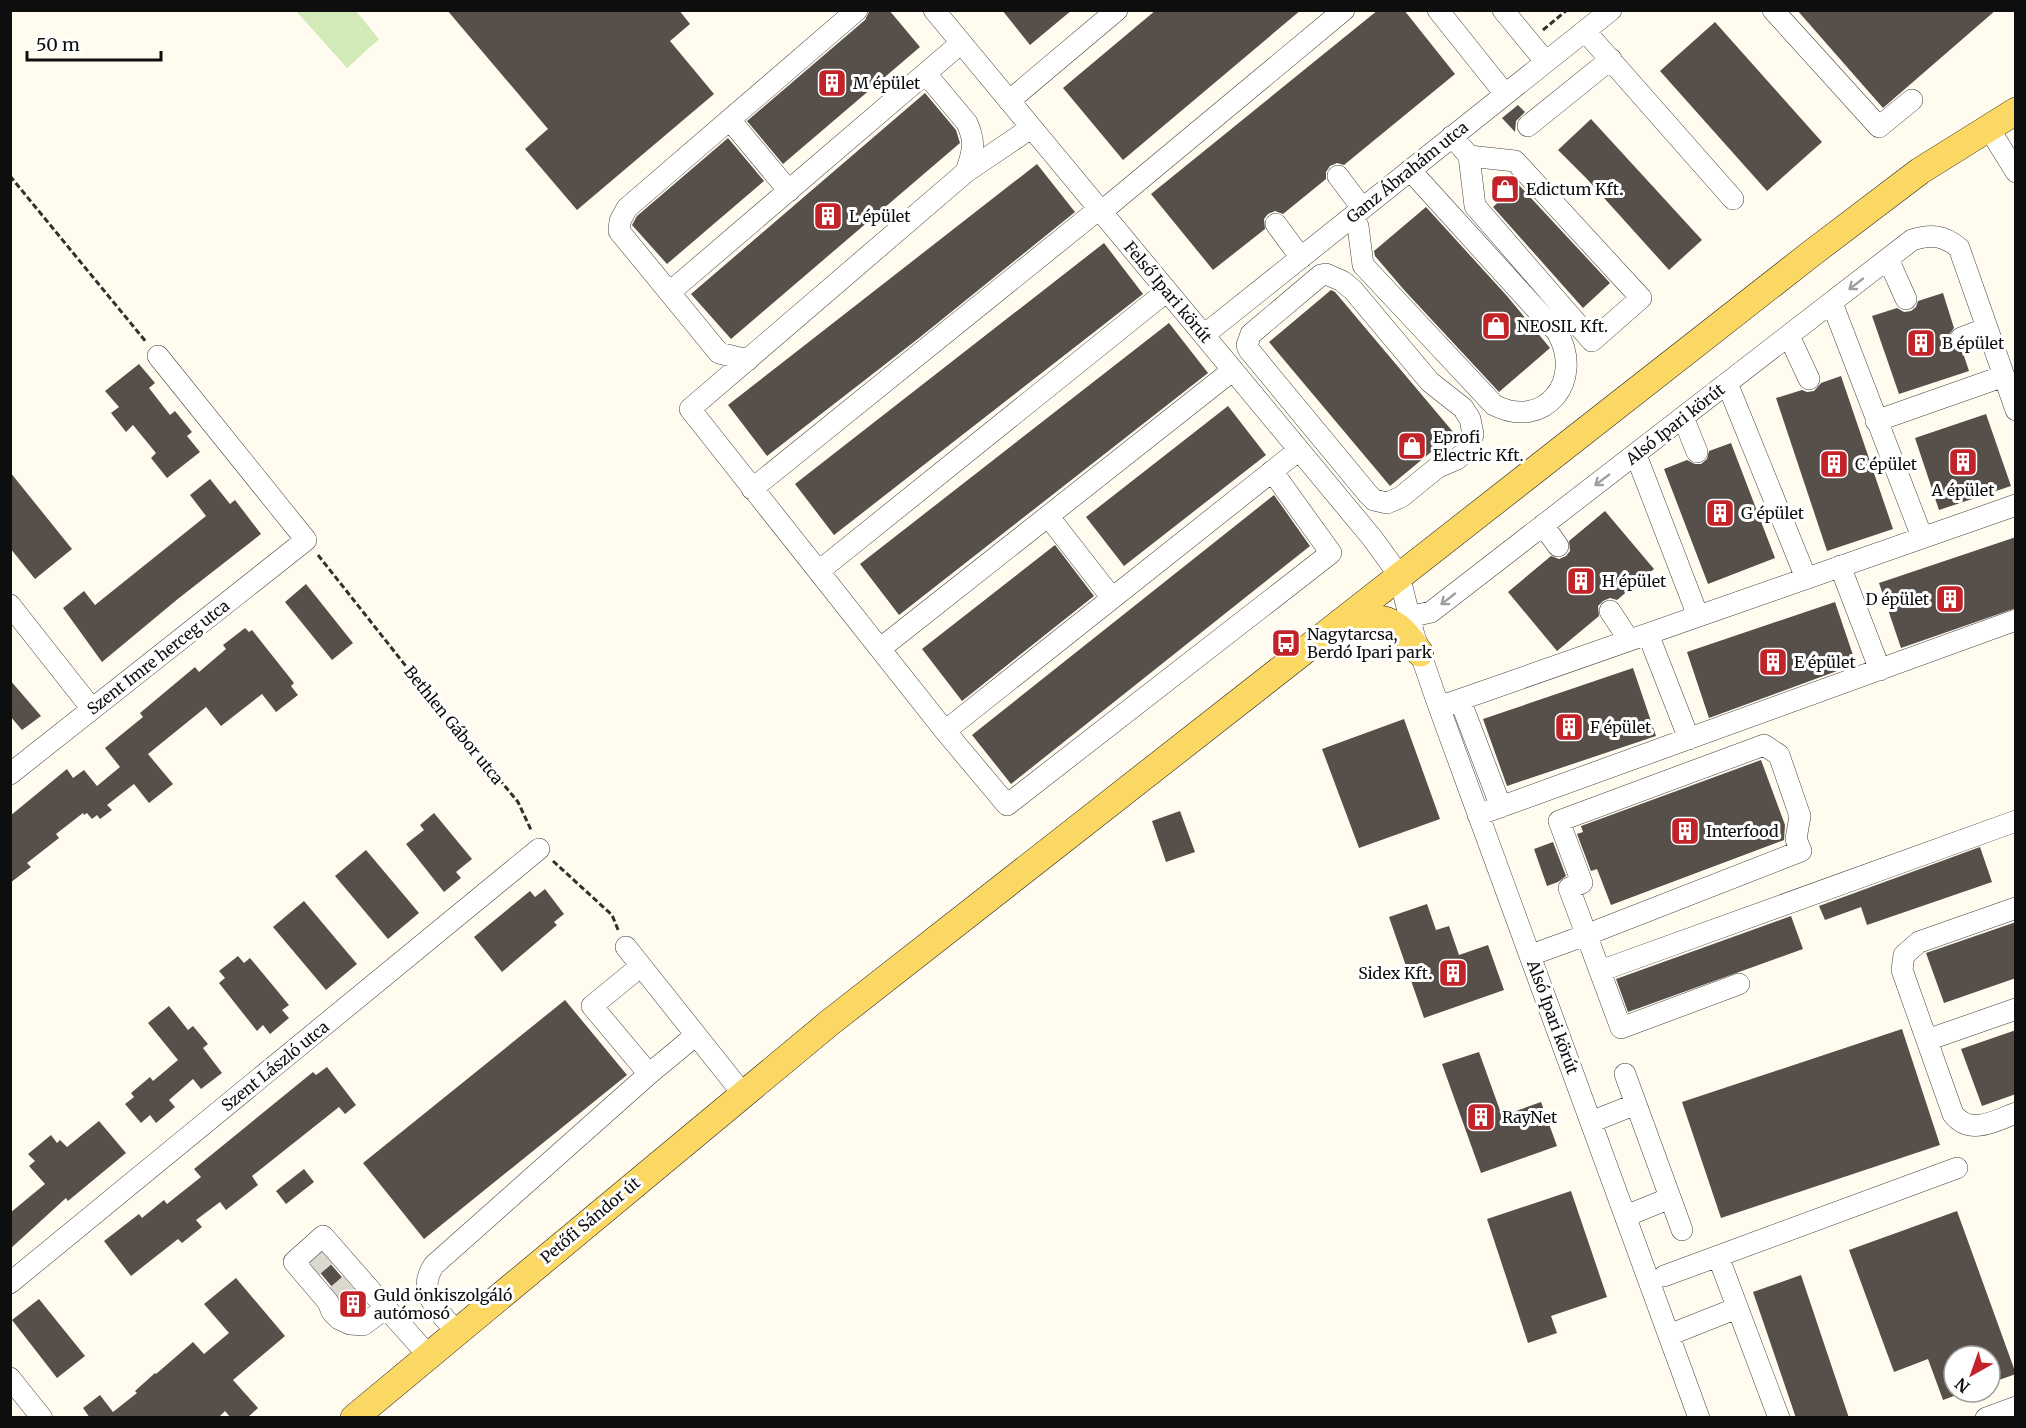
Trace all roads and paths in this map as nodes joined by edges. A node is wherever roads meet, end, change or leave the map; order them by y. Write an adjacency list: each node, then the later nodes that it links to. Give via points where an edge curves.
1 (857, 10): 20 (street)
2 (934, 10): 12 (street, Felső Ipari körút)
3 (1117, 10): 18 (street)
4 (1344, 10): 33 (street, via 1202,139)
5 (1438, 10): 16 (street)
6 (1503, 10): 11 (street)
7 (1567, 10): 11 (path)
8 (1611, 10): 10 (street, Ganz Ábrahám utca)
9 (1773, 10): 17 (street, via 1879,127)
10 (1585, 31): 13 (street); 14 (street, Ganz Ábrahám utca)
11 (1528, 41): 14 (street)
12 (961, 43): 15 (street); 18 (street, Felső Ipari körút)
13 (1611, 59): 21 (street); 32 (street)
14 (1545, 62): 16 (street, Ganz Ábrahám utca)
15 (926, 74): 27 (street, via 971,132 973,152); 31 (street)
16 (1505, 94): 24 (street, Ganz Ábrahám utca)
17 (1912, 100)
18 (1009, 101): 23 (street, Felső Ipari körút)
19 (2016, 111): 22 (main road, Petőfi Sándor út)
20 (730, 120): 31 (street); 40 (street, via 627,208 620,221 619,231)
21 (1528, 126)
22 (1989, 127): 28 (street); 71 (main road, Petőfi Sándor út, via 1902,184)
23 (1031, 128): 27 (street); 33 (street, Felső Ipari körút)
24 (1452, 136): 25 (street); 26 (street, Ganz Ábrahám utca)
25 (1469, 156): 25 (street, via 1475,206 1592,341 1641,298 1515,161)
26 (1410, 170): 34 (street, Ganz Ábrahám utca); 34 (street, via 1564,342 1568,357 1566,377 1552,400 1521,412 1505,411 1494,405 1363,265)
27 (966, 172): 50 (street)
28 (2016, 172)
29 (10, 176): 49 (path)
30 (1338, 176): 34 (street)
31 (789, 191): 40 (street)
32 (1734, 200)
33 (1100, 210): 39 (street, Felső Ipari körút); 62 (street)
34 (1357, 213): 36 (street, Ganz Ábrahám utca)
35 (1276, 224): 36 (street)
36 (1306, 254): 38 (street); 43 (street, Ganz Ábrahám utca)
37 (1888, 258): 41 (street); 42 (street, Alsó Ipari körút, one-way to 42); 44 (street, Alsó Ipari körút, via 1912,240 1927,236 1951,241 1959,248)
38 (1326, 274): 45 (street); 45 (street, via 1353,290 1430,382 1463,408 1473,434 1471,443 1457,459 1438,467 1394,500 1374,500 1249,350)
39 (1167, 291): 46 (street, Felső Ipari körút); 70 (street)
40 (670, 292): 50 (street, via 719,354)
41 (1906, 299)
42 (1832, 303): 47 (street, Alsó Ipari körút); 57 (street)
43 (1234, 311): 45 (street); 46 (street, Ganz Ábrahám utca)
44 (1987, 328): 48 (street); 52 (street)
45 (1251, 334)
46 (1204, 335): 51 (street, Felső Ipari körút)
47 (1789, 336): 53 (street); 54 (street, Alsó Ipari körút)
48 (1961, 338)
49 (158, 357): 67 (street)
50 (748, 360): 62 (street, via 690,409)
51 (1233, 370): 58 (street, Felső Ipari körút); 64 (street)
52 (2004, 376): 55 (street); 57 (street)
53 (1809, 379)
54 (1727, 383): 56 (street, Alsó Ipari körút); 72 (street)
55 (2015, 406)
56 (1683, 417): 59 (street); 60 (street, Alsó Ipari körút)
57 (1876, 421): 66 (street)
58 (1299, 450): 61 (street); 71 (street, Felső Ipari körút)
59 (1697, 452)
60 (1636, 455): 65 (street, Alsó Ipari körút, one-way to 65); 77 (street)
61 (1272, 471): 73 (street); 87 (street, via 1330,553 1007,805)
62 (752, 489): 70 (street)
63 (2016, 505): 66 (street)
64 (1048, 516): 73 (street); 81 (street)
65 (1543, 525): 68 (street); 76 (street, Alsó Ipari körút, one-way to 76, via 1431,612)
66 (1922, 537): 69 (street)
67 (306, 540): 86 (street, Szent Imre herceg utca); 93 (path, Bethlen Gábor utca, via 518,802)
68 (1558, 546)
69 (1840, 566): 72 (street); 83 (street)
70 (819, 572): 81 (street)
71 (1399, 575): 76 (street, Alsó Ipari körút); 79 (main road, Petőfi Sándor út)
72 (1806, 578): 77 (street)
73 (1113, 598): 87 (street)
74 (10, 605): 86 (street)
75 (1610, 611): 80 (street)
76 (1409, 616): 82 (street, Alsó Ipari körút)
77 (1698, 616): 80 (street)
78 (2016, 620): 83 (street)
79 (1337, 624): 82 (main road, via 1384,619 1399,627); 106 (main road, Petőfi Sándor út)
80 (1639, 637): 84 (street); 88 (street)
81 (881, 648): 87 (street)
82 (1420, 653): 85 (street, Alsó Ipari körút)
83 (1880, 670): 88 (street)
84 (1460, 700): 85 (street); 90 (street)
85 (1439, 707): 91 (street, Alsó Ipari körút)
86 (92, 709): 89 (street, Szent Imre herceg utca)
87 (945, 731)
88 (1689, 739): 90 (street)
89 (10, 774)
90 (1501, 807): 91 (street)
91 (1478, 815): 97 (street, Alsó Ipari körút)
92 (2016, 821): 99 (street)
93 (539, 849): 96 (path, Bethlen Gábor utca, via 612,915); 116 (street, Szent László utca)
94 (2016, 908): 103 (street, via 1919,942 1904,955 1902,970)
95 (1586, 935): 95 (street, via 1801,851 1796,839 1800,816 1779,754 1764,745 1559,821 1582,883 1569,888); 97 (street); 99 (street)
96 (626, 947): 98 (street)
97 (1531, 955): 109 (street, Alsó Ipari körút)
98 (641, 966): 102 (street); 104 (street, via 592,1006)
99 (1600, 971): 100 (street, via 1621,1028)
100 (1739, 984)
101 (2016, 1009): 103 (street)
102 (696, 1035): 104 (street); 106 (street)
103 (1927, 1040): 108 (street, via 1958,1120 1972,1126 1983,1125)
104 (649, 1074): 119 (street, via 434,1265 426,1279 427,1293)
105 (1625, 1074): 107 (street)
106 (743, 1094): 119 (main road, Petőfi Sándor út)
107 (1636, 1104): 109 (street); 111 (street)
108 (2016, 1113)
109 (1591, 1122): 112 (street, Alsó Ipari körút)
110 (1957, 1168): 114 (street)
111 (1670, 1198): 112 (street); 113 (street)
112 (1626, 1216): 120 (street, Alsó Ipari körút)
113 (1682, 1230)
114 (1718, 1256): 115 (street); 118 (street)
115 (1664, 1276)
116 (10, 1283)
117 (386, 1308): 117 (street, via 363,1325 339,1319 332,1312 331,1275); 121 (street)
118 (1737, 1308): 120 (street); 127 (street)
119 (456, 1332): 121 (main road, Petőfi Sándor út)
120 (1669, 1335): 126 (street, Alsó Ipari körút)
121 (428, 1355): 125 (main road, Petőfi Sándor út)
122 (10, 1378): 124 (street)
123 (2016, 1407): 128 (street)
124 (42, 1418)
125 (354, 1418)
126 (1699, 1418)
127 (1779, 1418)
128 (1986, 1418)

